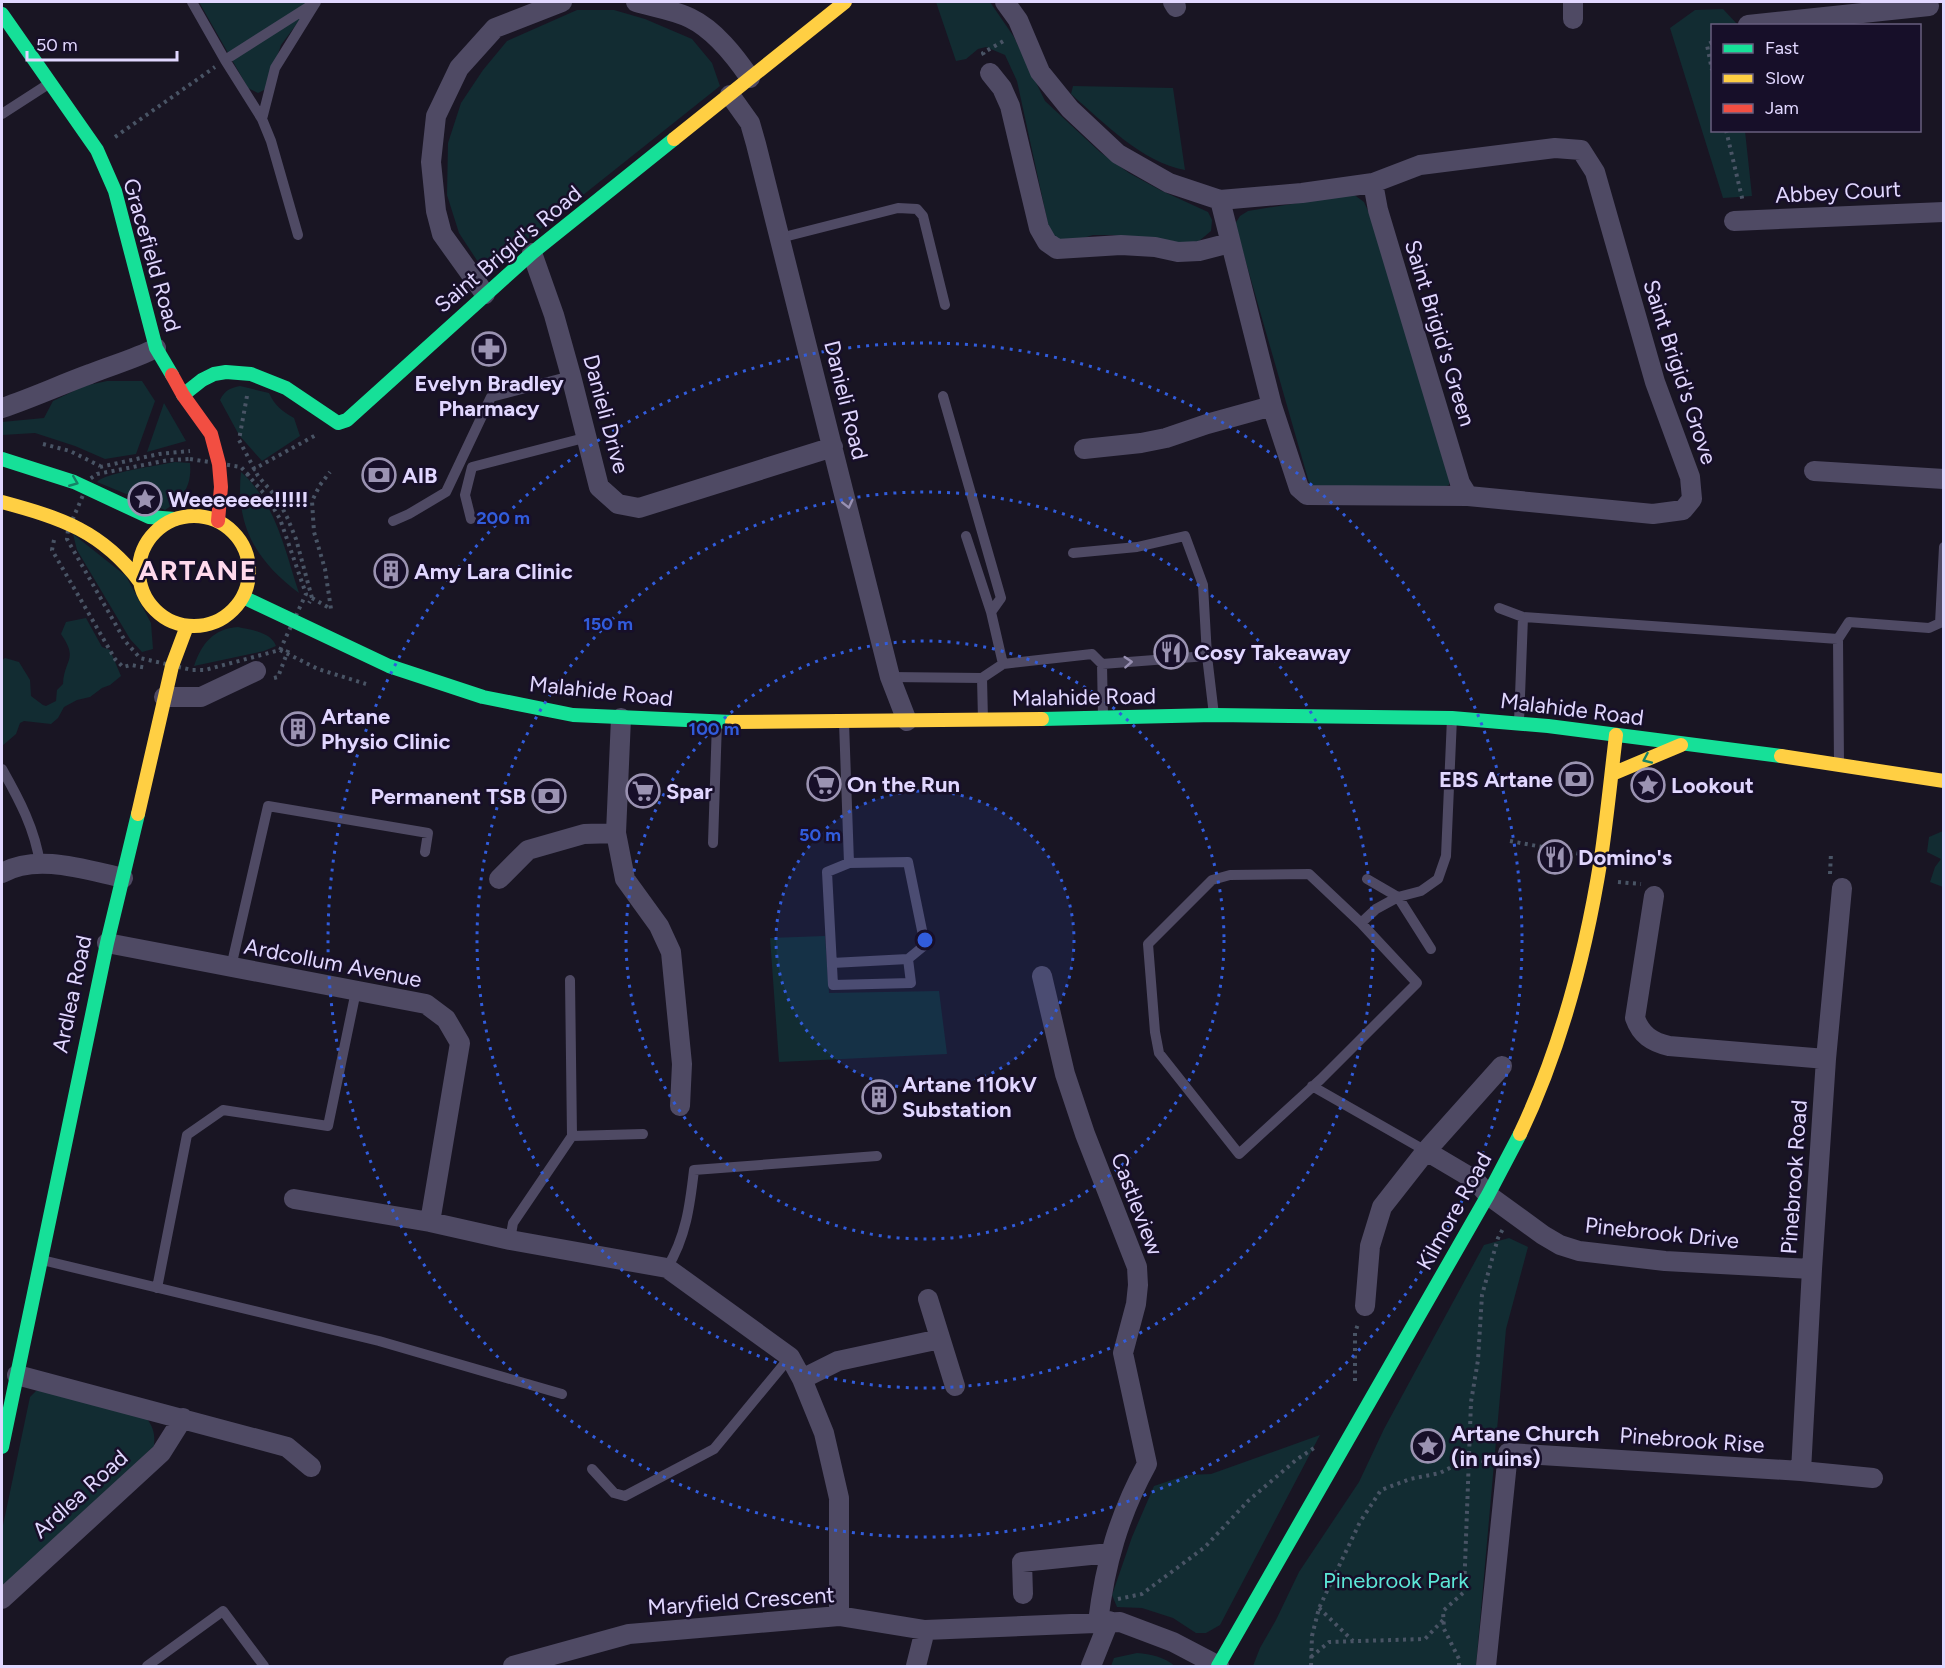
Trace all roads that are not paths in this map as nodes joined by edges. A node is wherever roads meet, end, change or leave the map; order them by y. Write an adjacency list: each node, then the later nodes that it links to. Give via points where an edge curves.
1 (192, 2): 11 (lane)
2 (316, 2): 11 (lane); 17 (lane, via 275,68)
3 (562, 2): 26 (street, via 495,28 459,68 436,116 431,162 442,234)
4 (636, 2): 13 (street, via 690,18 724,45)
5 (845, 2): 13 (main road, Saint Brigid's Road)
6 (1005, 2): 19 (street, Saint Brigid's Grove, via 1018,20 1040,72 1070,110 1118,154 1169,183)
7 (1929, 6): 8 (street)
8 (1825, 9): 10 (street)
9 (2, 14): 14 (main road, Gracefield Road)
10 (1753, 24)
11 (225, 60): 17 (lane)
12 (990, 73): 24 (street, via 1011,106 1039,228 1047,242 1057,249 1121,245 1178,252)
13 (750, 78): 15 (main road, Saint Brigid's Road)
14 (50, 83): 16 (lane); 28 (main road, Gracefield Road, via 97,150 115,191)
15 (730, 94): 23 (street, Danieli Road, via 750,123); 25 (main road, Saint Brigid's Road)
16 (2, 114)
17 (262, 119): 22 (lane)
18 (1373, 183): 19 (street, Saint Brigid's Grove); 40 (street, Saint Brigid's Green, via 1460,483); 40 (street, Saint Brigid's Grove, via 1420,165 1555,147 1581,150 1594,172 1655,382 1690,477 1692,499 1683,510 1653,514)
19 (1220, 200): 24 (street, Saint Brigid's Grove)
20 (1944, 212): 21 (street, Abbey Court)
21 (1741, 220)
22 (298, 236)
23 (780, 238): 27 (lane, via 898,208 917,209 923,216); 35 (street, Danieli Road)
24 (1230, 243): 32 (street, Saint Brigid's Grove)
25 (531, 253): 26 (main road, Saint Brigid's Road); 29 (street, Danieli Drive)
26 (485, 294): 30 (main road, Saint Brigid's Road, via 347,420 338,423 327,418 268,378 251,375 213,374)
27 (945, 306)
28 (156, 348): 30 (main road, Gracefield Road); 33 (street)
29 (572, 376): 34 (street, Danieli Drive); 45 (lane, via 491,397 446,492)
30 (183, 395): 44 (main road, Gracefield Road, via 211,434 219,464)
31 (943, 396): 52 (lane, via 1001,598)
32 (1272, 406): 36 (street, via 1166,438); 40 (street, Saint Brigid's Grove, via 1299,488 1307,495)
33 (2, 408)
34 (588, 437): 35 (street, Danieli Drive, via 599,488 618,504 639,508); 43 (lane, via 472,467 465,495)
35 (833, 447): 60 (street, Danieli Road, one-way to 60)
36 (1084, 449)
37 (2, 459): 42 (main road, one-way to 42, via 74,482 148,517)
38 (1814, 471): 39 (street)
39 (1944, 479)
40 (1468, 496)
41 (2, 502): 49 (main road, via 82,528 108,545)
42 (175, 519): 44 (main road, via 201,516); 49 (main road, via 157,530 144,546 139,562)
43 (471, 519)
44 (218, 521): 50 (main road, via 231,530 246,550 249,576)
45 (393, 521)
46 (966, 536): 52 (lane)
47 (1944, 547): 55 (lane, via 1940,623 1929,628 1849,622)
48 (1073, 553): 56 (lane, via 1137,547 1185,536 1203,585)
49 (140, 582): 54 (main road, via 158,613)
50 (243, 597): 54 (main road, via 221,619); 65 (main road, Malahide Road, via 388,666 483,697 573,715)
51 (1499, 609): 53 (lane)
52 (991, 612): 57 (lane)
53 (1523, 617): 55 (lane); 71 (lane)
54 (187, 626): 62 (main road, Ardlea Road)
55 (1838, 639): 74 (lane)
56 (1207, 656): 58 (lane, one-way to 56); 63 (lane)
57 (1003, 664): 58 (lane, via 1092,654); 61 (lane)
58 (1102, 664): 64 (lane)
59 (256, 671): 62 (street, via 201,697)
60 (890, 677): 61 (lane); 68 (street, Danieli Road)
61 (982, 678): 67 (lane)
62 (164, 697): 84 (main road, Ardlea Road)
63 (1214, 715): 64 (main road, Malahide Road); 66 (main road, Malahide Road)
64 (1103, 717): 67 (main road, Malahide Road)
65 (621, 718): 69 (main road, Malahide Road); 78 (street)
66 (1452, 718): 71 (main road, Malahide Road); 89 (lane, via 1446,856 1438,879 1421,891)
67 (983, 720): 68 (main road, Malahide Road)
68 (907, 721): 70 (main road, Malahide Road)
69 (717, 722): 70 (main road, Malahide Road); 79 (lane)
70 (844, 722): 81 (lane)
71 (1519, 722): 72 (main road, Malahide Road)
72 (1616, 735): 73 (main road, Malahide Road); 76 (main road, Kilmore Road)
73 (1683, 744): 74 (main road, Malahide Road); 76 (main road, one-way to 76)
74 (1839, 764): 77 (main road, Malahide Road)
75 (2, 769): 82 (lane, via 37,842)
76 (1612, 774): 107 (main road, Kilmore Road, via 1587,932 1569,1001 1539,1094)
77 (1944, 781)
78 (616, 833): 85 (street, via 584,834 528,850); 102 (street, via 625,879 659,926 671,952 682,1064)
79 (713, 843)
80 (425, 852): 95 (lane, via 428,833 268,806)
81 (849, 863): 93 (lane, via 908,862 925,945); 94 (lane, via 827,872)
82 (40, 864): 83 (street); 84 (street)
83 (2, 873)
84 (123, 878): 91 (main road, Ardlea Road)
85 (499, 879)
86 (1367, 879): 89 (lane)
87 (1835, 884): 99 (street, Pinebrook Road)
88 (1652, 891): 99 (street, via 1635,1018 1643,1034 1670,1046)
89 (1398, 897): 90 (lane, via 1376,909); 92 (lane)
90 (1362, 923): 101 (lane, via 1417,983); 101 (lane, via 1309,874 1230,875 1212,880 1148,944 1159,1053 1239,1154)
91 (107, 943): 95 (street, Ardcollum Avenue); 111 (main road, Ardlea Road)
92 (1431, 950)
93 (908, 959): 94 (lane); 94 (lane, via 911,983 833,985)
94 (832, 963)
95 (231, 967): 98 (street, Ardcollum Avenue)
96 (1042, 976): 129 (street, Castleview, via 1084,1134 1137,1267 1136,1304 1122,1353 1148,1464 1129,1498)
97 (570, 980): 104 (lane)
98 (356, 991): 109 (street, Ardcollum Avenue, via 426,1004 446,1019 460,1043); 114 (lane, via 328,1126 223,1110 187,1135)
99 (1826, 1059): 113 (street, Pinebrook Road)
100 (1502, 1066): 105 (street)
101 (1312, 1086): 105 (lane)
102 (680, 1106)
103 (644, 1134): 104 (lane)
104 (572, 1136): 110 (lane, via 513,1223)
105 (1426, 1151): 107 (street, Pinebrook Drive, via 1474,1180); 116 (street, via 1382,1207 1370,1246)
106 (877, 1156): 112 (lane, via 694,1170 690,1212)
107 (1488, 1195): 113 (street, Pinebrook Drive, via 1551,1240 1579,1251 1665,1261); 140 (main road, Kilmore Road)
108 (294, 1199): 109 (street)
109 (429, 1222): 110 (street)
110 (510, 1240): 112 (street)
111 (41, 1260): 114 (lane); 119 (main road, Ardlea Road)
112 (667, 1268): 118 (street)
113 (1812, 1269): 127 (street, Pinebrook Road)
114 (157, 1288): 122 (lane, via 379,1341)
115 (928, 1299): 117 (street)
116 (1365, 1306)
117 (940, 1339): 120 (street, via 838,1360); 121 (street)
118 (790, 1357): 120 (street); 126 (lane, via 714,1449 625,1496 614,1493)
119 (17, 1375): 123 (street); 124 (main road, Ardlea Road)
120 (802, 1379): 132 (street, via 824,1433 839,1498)
121 (955, 1386)
122 (562, 1394)
123 (183, 1418): 125 (street, via 287,1447); 131 (street, Ardlea Road, via 161,1454)
124 (2, 1447)
125 (311, 1467)
126 (592, 1469)
127 (1801, 1471): 128 (street, Pinebrook Rise); 141 (street, Pinebrook Rise, via 1508,1460)
128 (1873, 1478)
129 (1110, 1553): 130 (street, via 1022,1562); 133 (street, Castleview)
130 (1023, 1594)
131 (2, 1599)
132 (840, 1616): 134 (street, Maryfield Crescent); 137 (street, Maryfield Crescent, via 629,1634)
133 (1102, 1616): 134 (street, Maryfield Crescent); 139 (street, Castleview); 140 (street, Maryfield Crescent, via 1134,1626)
134 (925, 1630): 138 (street)
135 (147, 1666): 136 (lane, via 223,1611)
136 (264, 1666)
137 (513, 1666)
138 (916, 1666)
139 (1091, 1666)
140 (1219, 1666)
141 (1486, 1666)

